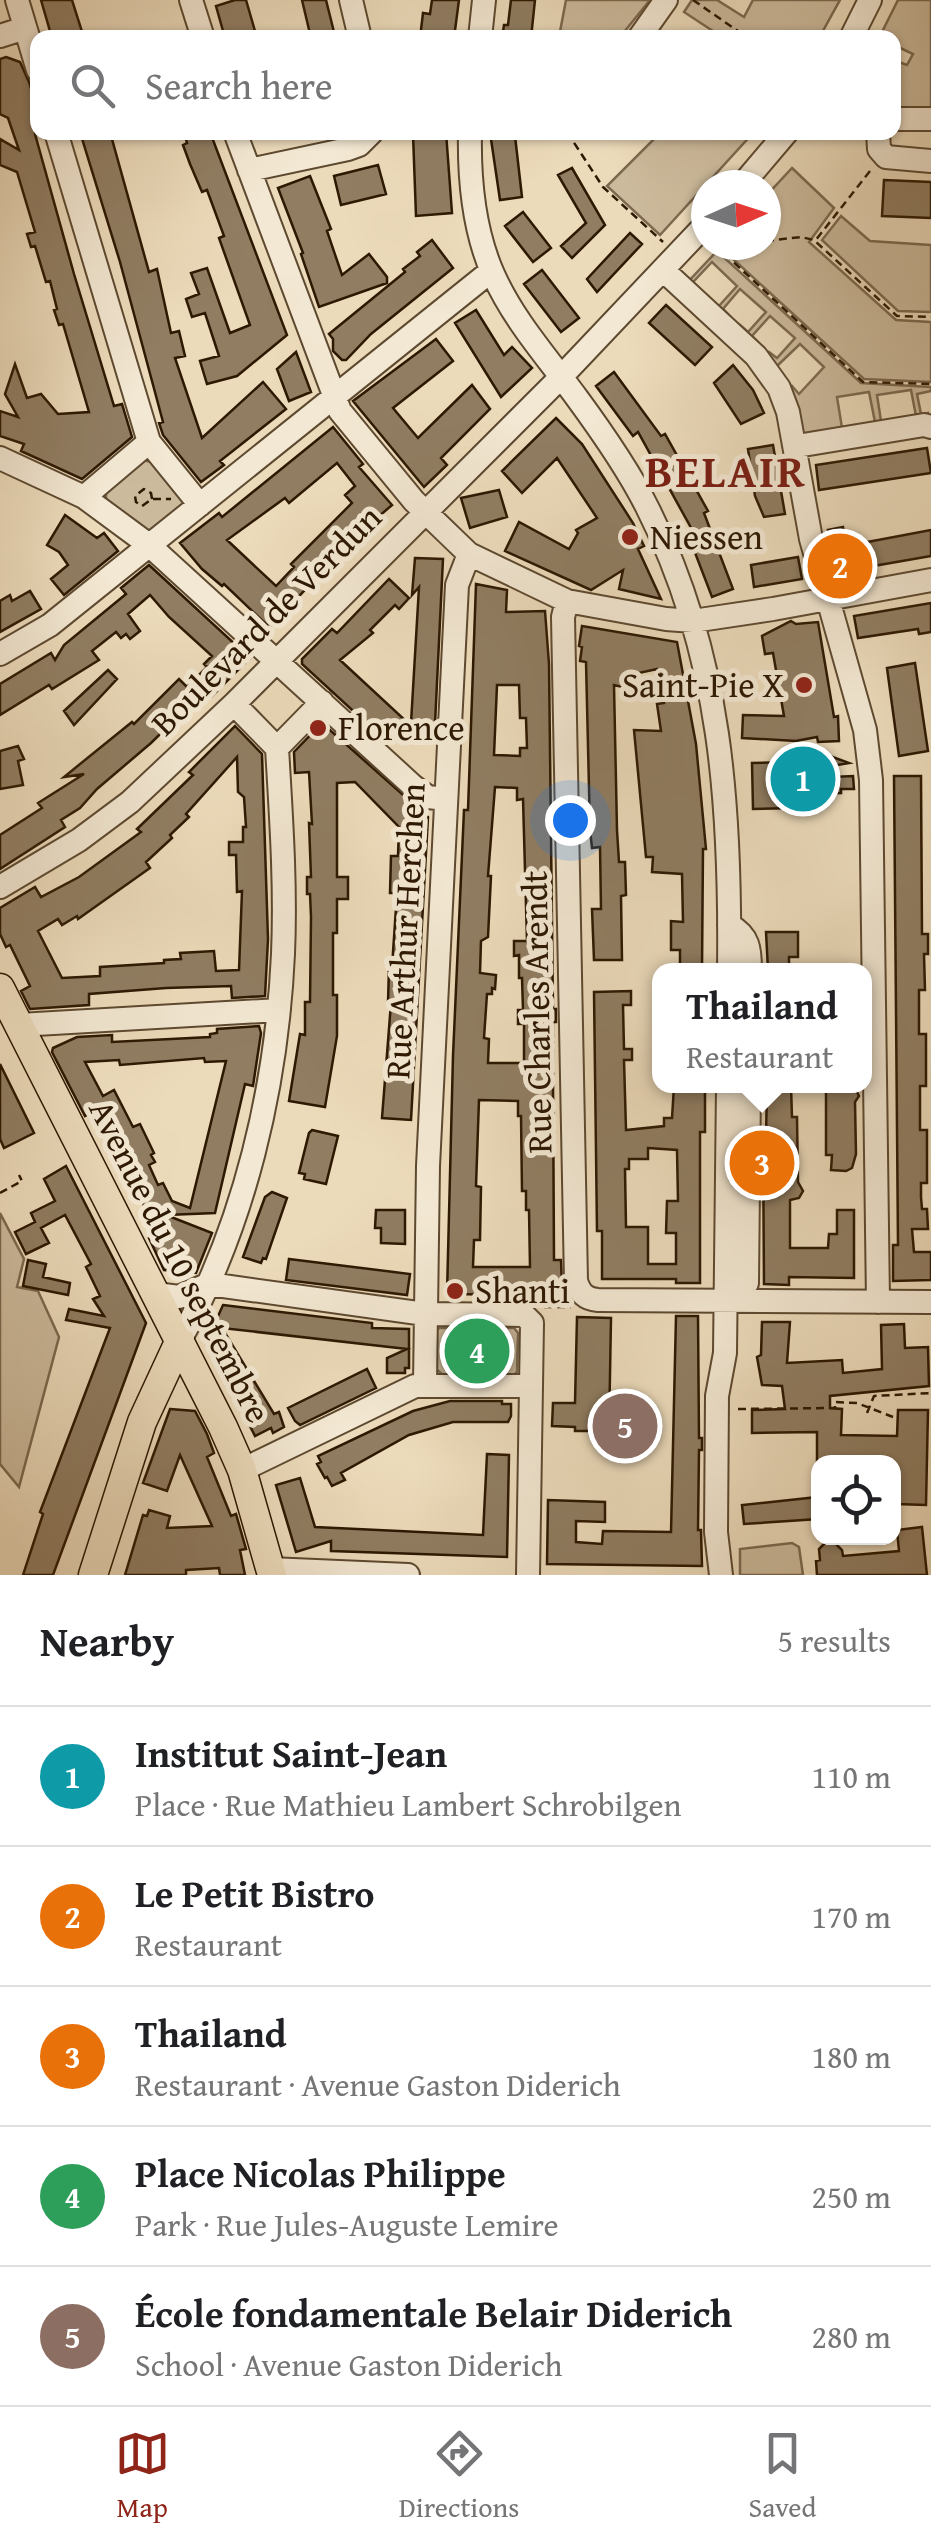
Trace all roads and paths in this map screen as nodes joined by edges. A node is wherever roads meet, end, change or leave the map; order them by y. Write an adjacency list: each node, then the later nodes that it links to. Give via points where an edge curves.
1 (17, 0): 8 (street)
2 (191, 0): 9 (street)
3 (352, 0): 10 (street)
4 (484, 0): 11 (street)
5 (666, 0): 12 (street)
6 (693, 0): 13 (path)
7 (870, 0): 14 (street)
8 (25, 28): 15 (street); 16 (street)
9 (200, 30)
10 (358, 30)
11 (481, 30)
12 (644, 30)
13 (736, 30)
14 (855, 30)
15 (0, 36)
16 (30, 44)
17 (931, 119): 18 (street)
18 (901, 120)
19 (58, 140): 41 (street)
20 (238, 140): 27 (street)
21 (364, 140): 27 (street)
22 (470, 140): 35 (street, via 474,202)
23 (572, 140): 32 (path, via 603,188)
24 (780, 140): 28 (street)
25 (881, 143): 26 (street, via 896,160); 31 (path)
26 (931, 161)
27 (249, 170): 39 (street)
28 (755, 170)
29 (691, 240): 34 (street, Boulevard de Verdun)
30 (781, 240): 31 (path)
31 (815, 241): 36 (path, via 897,316)
32 (666, 245)
33 (731, 260): 38 (path, via 863,382)
34 (664, 270): 37 (street, Boulevard de Verdun); 42 (street, via 768,370)
35 (492, 271): 37 (street, via 529,338); 39 (street)
36 (931, 318)
37 (560, 377): 50 (street, Boulevard de Verdun); 57 (street, via 647,507)
38 (931, 384)
39 (334, 398): 48 (street); 50 (street)
40 (931, 427): 42 (street)
41 (149, 442): 46 (street); 48 (street)
42 (797, 446): 55 (street, via 811,539)
43 (0, 458): 46 (street)
44 (141, 477): 45 (path)
45 (144, 488): 47 (path); 49 (path, via 135,500)
46 (84, 498): 52 (street)
47 (152, 499): 48 (path); 49 (path)
48 (190, 502): 52 (street)
49 (145, 506): 51 (path)
50 (424, 512): 53 (street); 59 (street, Boulevard de Verdun)
51 (144, 516)
52 (149, 546): 58 (street, via 50,625); 59 (street)
53 (468, 554): 56 (street); 63 (street, Rue Arthur Herchen, via 456,585)
54 (931, 580): 55 (street)
55 (830, 599): 57 (street); 79 (street, via 865,730 871,780)
56 (567, 601): 57 (street); 81 (street, Rue Charles Arendt)
57 (693, 620): 65 (street, via 720,751)
58 (0, 654)
59 (277, 662): 60 (street); 61 (street, Boulevard de Verdun)
60 (322, 702): 62 (street); 63 (street, via 428,798)
61 (234, 704): 62 (street); 64 (street, Boulevard de Verdun, via 130,802)
62 (276, 748): 69 (street, via 283,903)
63 (446, 799): 83 (street, Rue Arthur Herchen)
64 (0, 888)
65 (730, 924): 66 (street); 67 (street, via 750,946)
66 (729, 963)
67 (750, 963)
68 (0, 988): 70 (main road, Avenue du 10 septembre)
69 (279, 1010): 70 (street); 76 (street, via 256,1140)
70 (19, 1025): 77 (main road, Avenue du 10 septembre)
71 (729, 1093): 74 (street)
72 (747, 1093): 74 (street)
73 (18, 1175): 75 (path, via 22,1181)
74 (737, 1182): 78 (street, via 746,1283)
75 (0, 1193)
76 (208, 1284): 77 (street, via 179,1297); 83 (street); 84 (street)
77 (156, 1294): 84 (main road, Avenue du 10 septembre)
78 (725, 1301): 79 (street); 81 (street); 98 (street, via 716,1532)
79 (878, 1302): 80 (street)
80 (931, 1302)
81 (576, 1303): 82 (path)
82 (534, 1311): 83 (street); 86 (street)
83 (425, 1314): 85 (street, Rue Arthur Herchen)
84 (180, 1340): 88 (main road, Avenue du 10 septembre); 92 (main road)
85 (425, 1384): 86 (street); 93 (street)
86 (531, 1386): 97 (street)
87 (931, 1393): 90 (path, via 874,1396)
88 (208, 1394): 92 (main road, via 168,1395); 93 (main road, Avenue du 10 septembre)
89 (738, 1409): 90 (path, via 852,1402)
90 (868, 1410): 91 (path)
91 (893, 1417)
92 (142, 1422): 95 (main road)
93 (242, 1470): 94 (main road, Avenue du 10 septembre)
94 (271, 1572): 96 (street)
95 (93, 1575)
96 (408, 1575)
97 (528, 1575)
98 (724, 1575)

